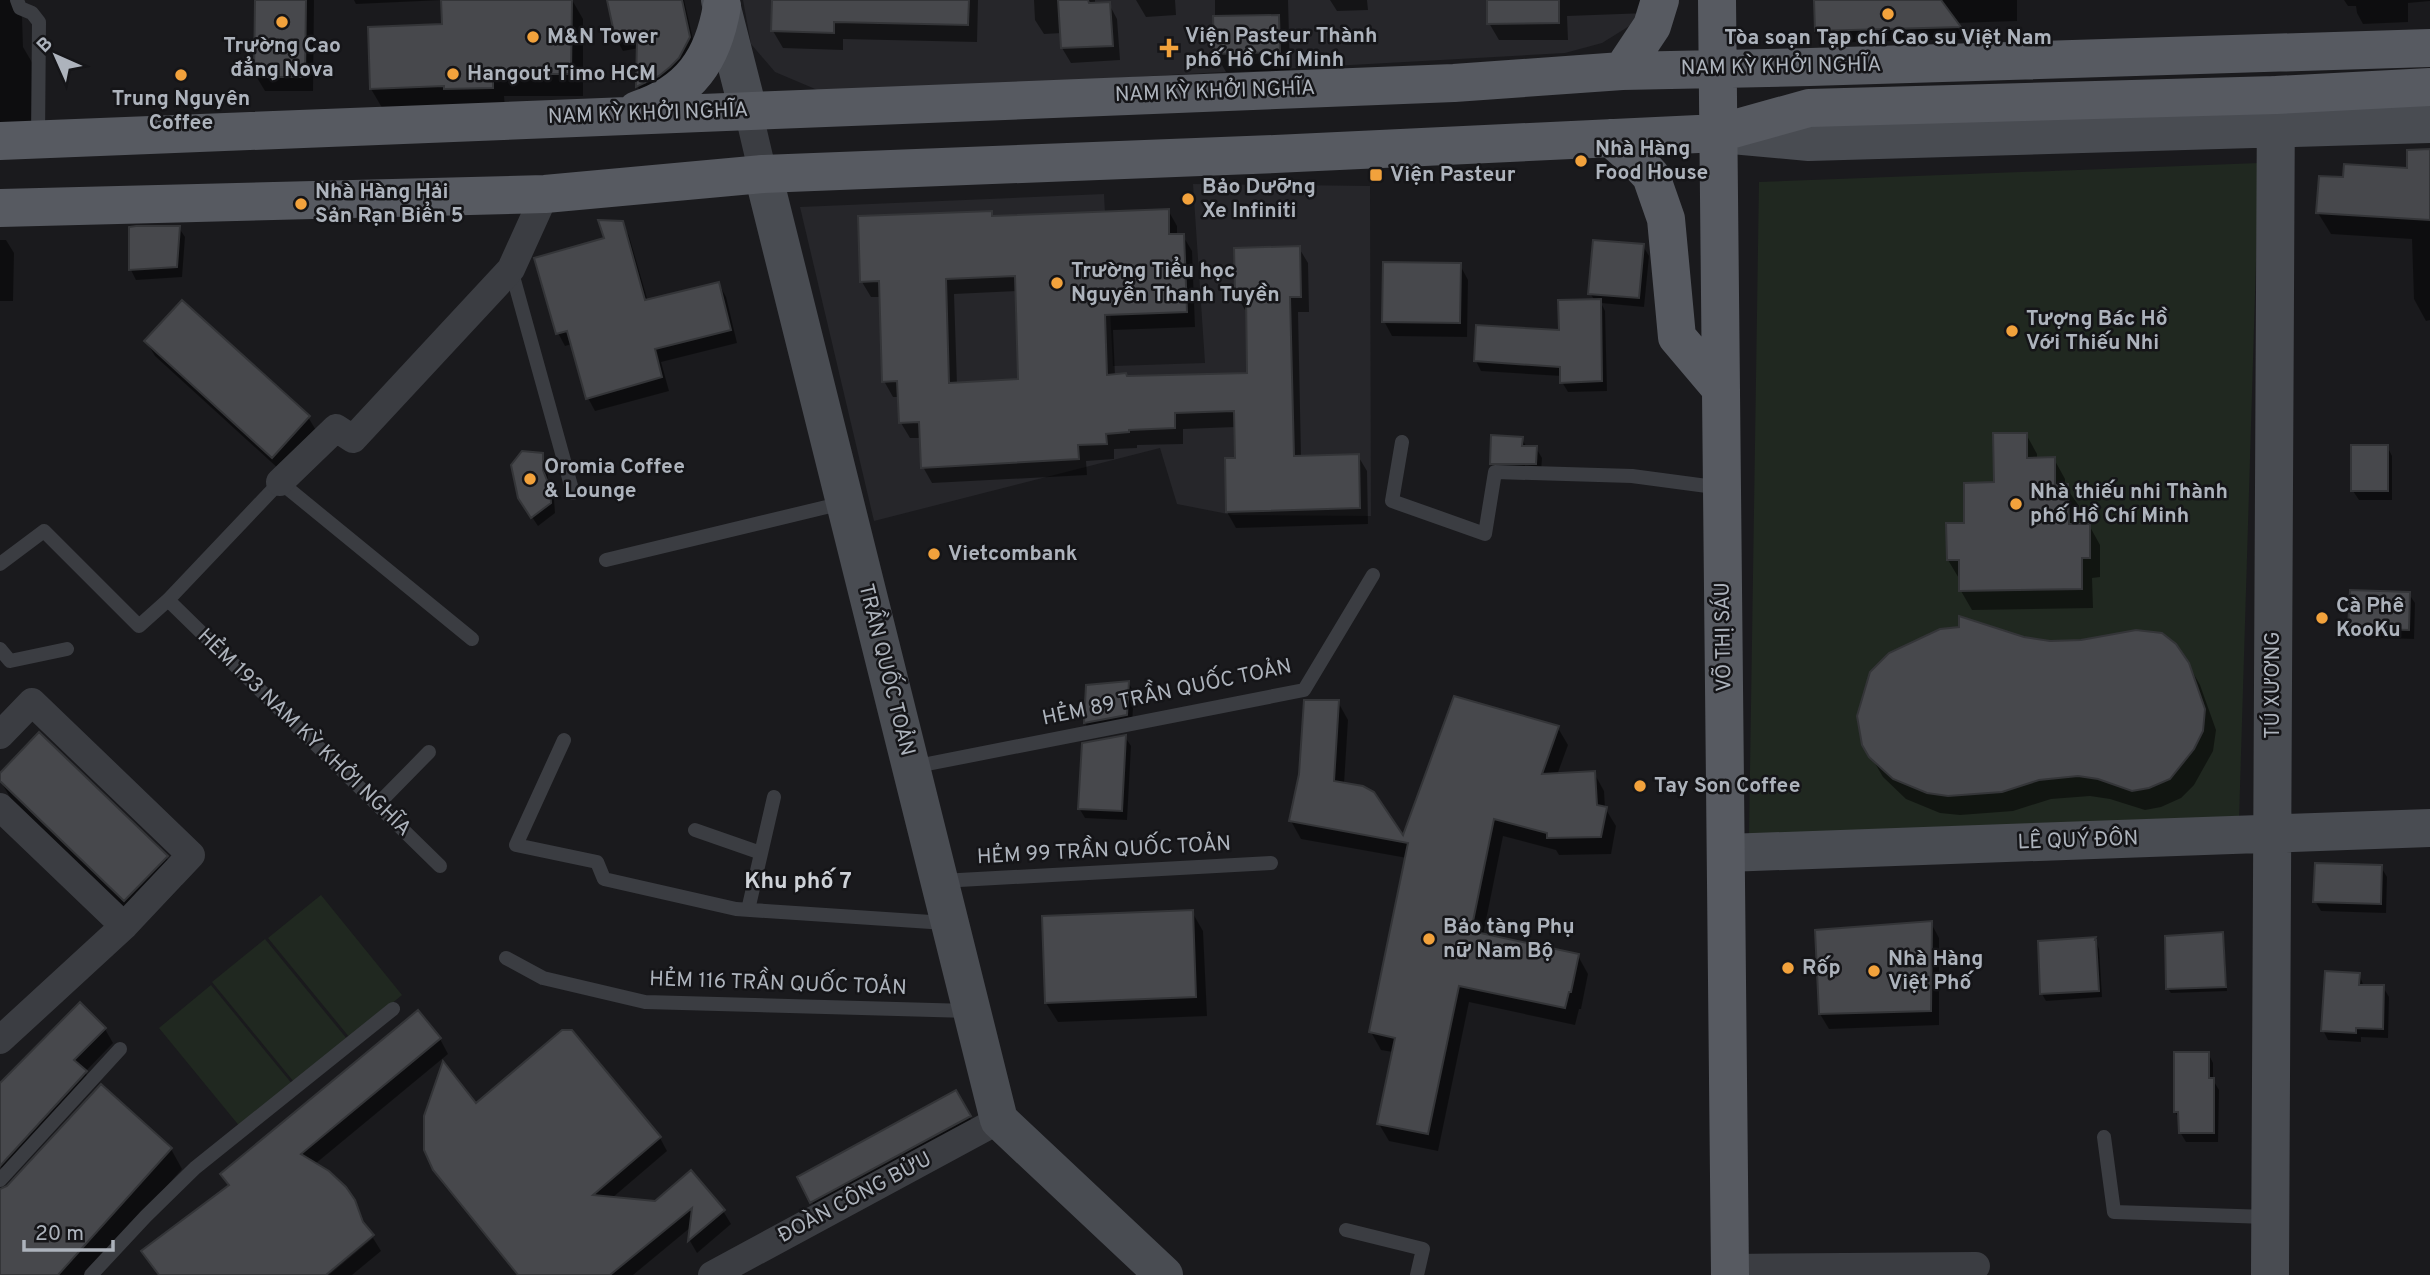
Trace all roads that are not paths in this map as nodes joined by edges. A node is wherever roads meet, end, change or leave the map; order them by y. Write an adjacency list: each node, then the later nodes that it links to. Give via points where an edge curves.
1 (17, 0): 15 (lane, via 20,8 33,13 39,22)
2 (1660, 0): 7 (main road, via 1652,26)
3 (1717, 0): 6 (main road, VÕ THỊ SÁU)
4 (721, 3): 9 (street, TRẦN QUỐC TOẢN); 11 (main road, via 717,34 693,75 676,92)
5 (2430, 48): 6 (main road, NAM KỲ KHỞI NGHĨA)
6 (1718, 69): 7 (main road, NAM KỲ KHỞI NGHĨA); 13 (main road, VÕ THỊ SÁU)
7 (1622, 71): 9 (main road, NAM KỲ KHỞI NGHĨA, via 1454,83)
8 (2430, 88): 10 (main road, NAM KỲ KHỞI NGHĨA)
9 (748, 110): 11 (main road, NAM KỲ KHỞI NGHĨA); 17 (street, TRẦN QUỐC TOẢN)
10 (2276, 112): 12 (street, NAM KỲ KHỞI NGHĨA); 13 (main road, NAM KỲ KHỞI NGHĨA, via 1809,108); 43 (street, TÚ XƯƠNG)
11 (621, 115): 15 (main road, NAM KỲ KHỞI NGHĨA)
12 (2430, 124)
13 (1719, 133): 14 (main road, NAM KỲ KHỞI NGHĨA); 21 (main road, VÕ THỊ SÁU)
14 (1611, 138): 17 (main road, NAM KỲ KHỞI NGHĨA); 21 (main road, via 1651,176 1666,219 1678,337)
15 (38, 140): 16 (main road, NAM KỲ KHỞI NGHĨA)
16 (0, 141)
17 (763, 174): 18 (main road, NAM KỲ KHỞI NGHĨA); 26 (street, TRẦN QUỐC TOẢN)
18 (545, 194): 19 (main road, NAM KỲ KHỞI NGHĨA); 20 (street)
19 (0, 208)
20 (511, 269): 23 (street, via 353,439 336,428); 25 (lane)
21 (1721, 389): 24 (main road, VÕ THỊ SÁU)
22 (1402, 442): 24 (lane, via 1392,501 1485,534 1495,472 1632,476)
23 (280, 482): 30 (lane); 31 (lane)
24 (1722, 488): 45 (main road, VÕ THỊ SÁU)
25 (573, 493)
26 (845, 503): 27 (lane); 37 (street, TRẦN QUỐC TOẢN)
27 (606, 560)
28 (0, 564): 30 (lane, via 44,531 139,626)
29 (1373, 575): 37 (lane, HẺM 89 TRẦN QUỐC TOẢN, via 1304,690)
30 (167, 600): 39 (lane, HẺM 193 NAM KỲ KHỞI NGHĨA)
31 (472, 639)
32 (0, 649): 33 (lane, via 10,661)
33 (67, 649)
34 (0, 735): 51 (street, via 32,702 191,855)
35 (564, 740): 49 (lane, via 516,845 597,862 604,879)
36 (429, 752): 39 (lane)
37 (911, 767): 48 (street, TRẦN QUỐC TOẢN)
38 (774, 797): 44 (lane)
39 (377, 805): 47 (lane, HẺM 193 NAM KỲ KHỞI NGHĨA)
40 (0, 807): 51 (street)
41 (2430, 828): 43 (street, LÊ QUÝ ĐÔN)
42 (695, 830): 44 (lane)
43 (2272, 834): 45 (street, LÊ QUÝ ĐÔN); 60 (street, TÚ XƯƠNG)
44 (761, 853): 49 (lane)
45 (1726, 853): 63 (main road, VÕ THỊ SÁU)
46 (1270, 863): 48 (lane, HẺM 99 TRẦN QUỐC TOẢN)
47 (440, 866)
48 (939, 881): 50 (street, TRẦN QUỐC TOẢN)
49 (748, 910): 50 (lane)
50 (950, 923): 54 (street, TRẦN QUỐC TOẢN)
51 (124, 926): 55 (street)
52 (506, 958): 54 (lane, HẺM 116 TRẦN QUỐC TOẢN, via 543,978 645,1002)
53 (393, 1009): 64 (lane, via 195,1168)
54 (972, 1012): 57 (street, TRẦN QUỐC TOẢN)
55 (0, 1040)
56 (120, 1049): 59 (lane)
57 (999, 1120): 65 (street, ĐOÀN CÔNG BỬU); 66 (street)
58 (2104, 1137): 60 (lane, via 2114,1212)
59 (0, 1180)
60 (2270, 1217): 68 (street, TÚ XƯƠNG)
61 (1346, 1230): 67 (lane, via 1423,1249)
62 (1976, 1266): 63 (street)
63 (1730, 1271)
64 (91, 1275)
65 (712, 1275)
66 (1164, 1275)
67 (1418, 1275)
68 (2270, 1275)

